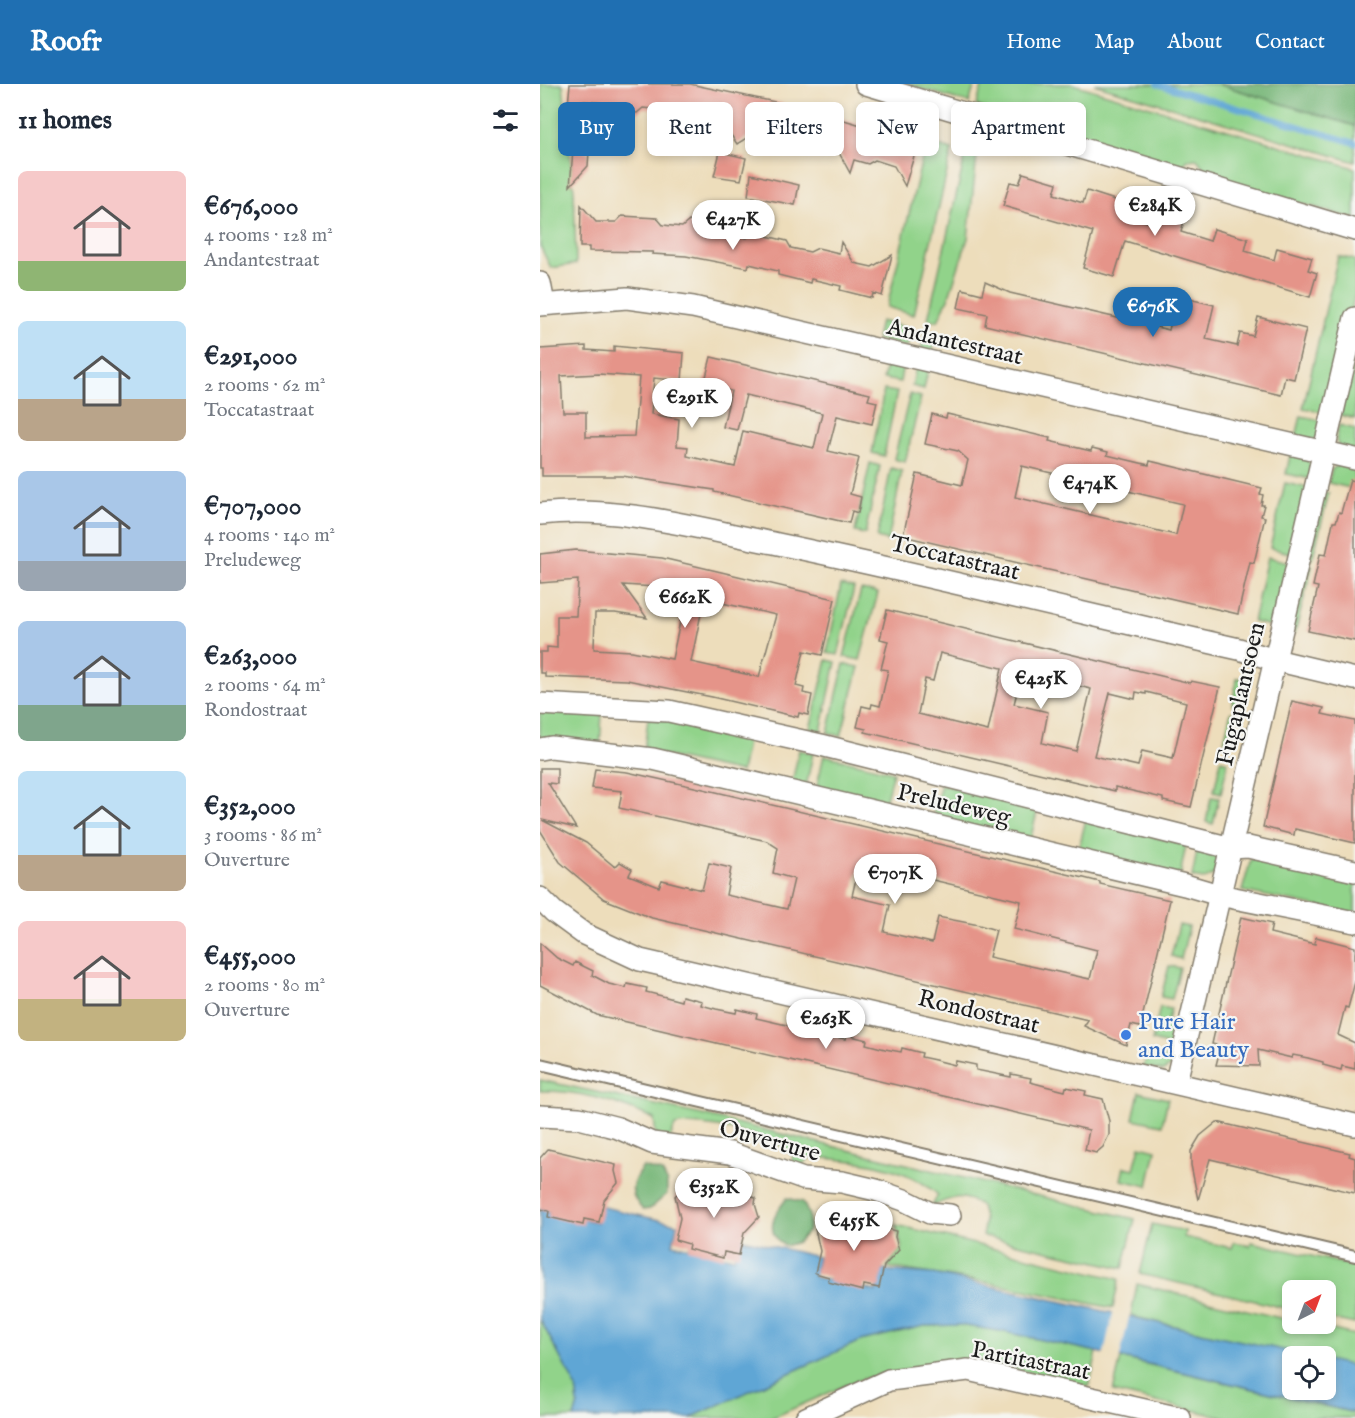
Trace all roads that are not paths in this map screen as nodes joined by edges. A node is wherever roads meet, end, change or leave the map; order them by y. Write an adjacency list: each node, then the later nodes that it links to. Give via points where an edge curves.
1 (866, 84): 2 (street)
2 (1355, 230)
3 (540, 283): 4 (street)
4 (542, 304): 6 (street, Andantestraat, via 627,298 693,307)
5 (1355, 318): 6 (street, Fugaplantsoen)
6 (1324, 452): 7 (street, Andantestraat); 9 (street, Fugaplantsoen)
7 (1355, 459)
8 (540, 514): 9 (street, Toccatastraat, via 567,511 653,519 864,562)
9 (1275, 660): 10 (street, Toccatastraat); 13 (street, Fugaplantsoen)
10 (1355, 679)
11 (540, 704): 13 (street, Preludeweg, via 669,711)
12 (540, 749): 15 (street, Preludeweg, via 653,759)
13 (1231, 848): 14 (street, Preludeweg, via 1248,847); 15 (street, Fugaplantsoen)
14 (1355, 871)
15 (1219, 895): 17 (street, Preludeweg); 19 (street, Fugaplantsoen)
16 (540, 898): 19 (street, Rondostraat, via 584,934 640,960)
17 (1355, 922)
18 (540, 1064): 23 (lane)
19 (1176, 1082): 21 (street, Rondostraat)
20 (540, 1116): 22 (street, Ouverture, via 579,1118 618,1128 652,1143 730,1153 803,1179 876,1190 930,1213)
21 (1355, 1125)
22 (950, 1215)
23 (1355, 1256)
24 (806, 1418): 25 (street, Partitastraat, via 889,1380 968,1370)
25 (1180, 1418)

